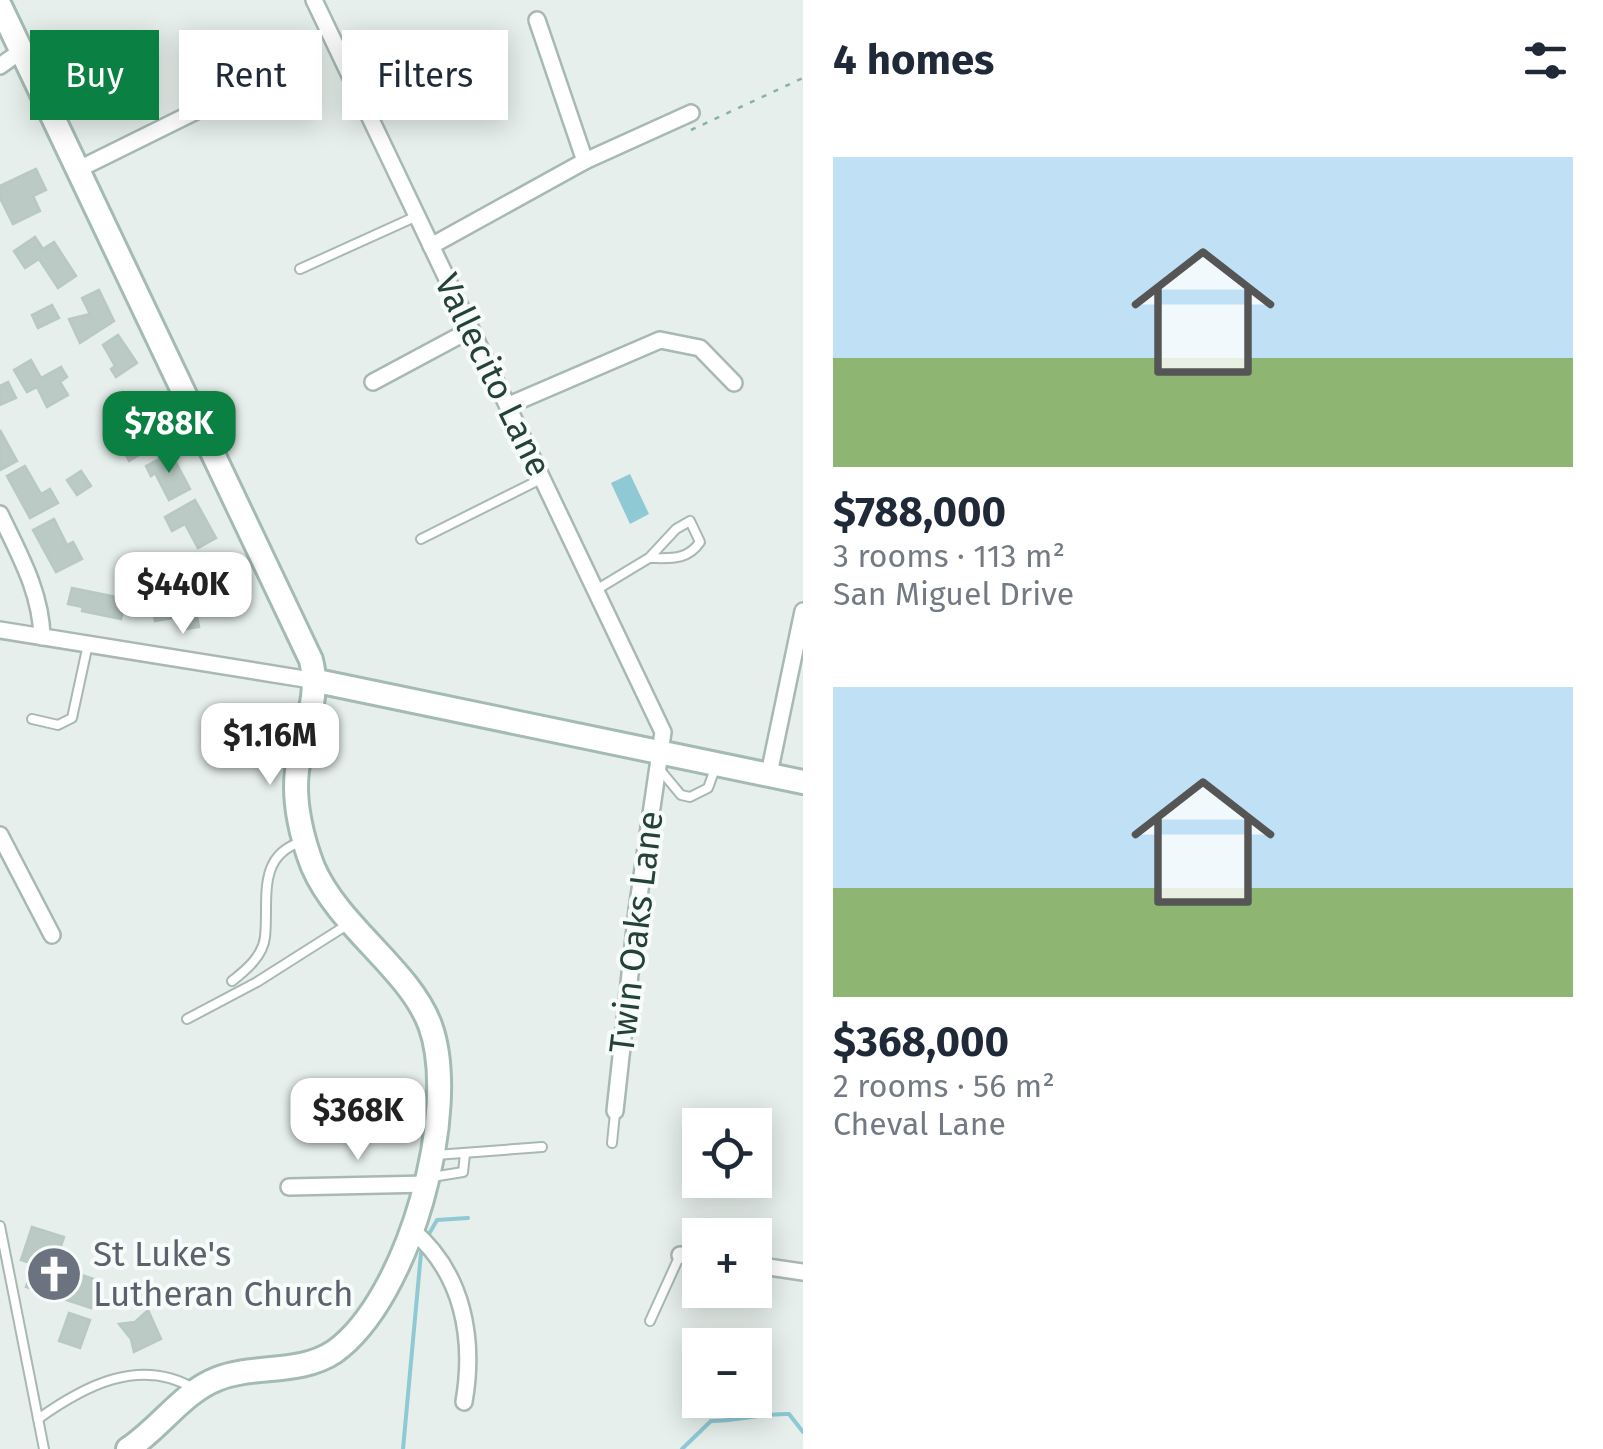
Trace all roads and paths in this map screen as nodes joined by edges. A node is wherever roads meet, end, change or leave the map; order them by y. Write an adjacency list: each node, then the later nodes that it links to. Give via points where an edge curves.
1 (314, 0): 12 (street, Vallecito Lane)
2 (0, 6): 4 (street)
3 (537, 20): 10 (street)
4 (22, 51): 5 (street); 11 (street)
5 (0, 66)
6 (803, 78): 9 (path)
7 (691, 113): 10 (street)
8 (179, 120): 11 (street)
9 (681, 134)
10 (585, 160): 13 (street)
11 (78, 170): 28 (street)
12 (417, 216): 13 (street, Vallecito Lane); 14 (lane)
13 (431, 246): 15 (street, Vallecito Lane)
14 (300, 268)
15 (470, 330): 16 (street); 18 (street, Vallecito Lane)
16 (373, 382)
17 (734, 383): 18 (street, via 700,348 660,340)
18 (509, 405): 19 (street, Vallecito Lane)
19 (543, 478): 21 (lane); 23 (street, Vallecito Lane)
20 (0, 514): 26 (street, via 32,582)
21 (421, 539)
22 (648, 558): 22 (lane, via 676,529 690,522 700,542 692,554); 23 (lane)
23 (596, 590): 30 (street, Vallecito Lane, via 663,732)
24 (803, 611): 32 (street)
25 (0, 630): 26 (street)
26 (42, 637): 27 (street)
27 (88, 644): 28 (street); 29 (lane, via 72,718 58,725)
28 (316, 681): 30 (street); 35 (street, via 297,771)
29 (32, 719)
30 (659, 759): 31 (street); 31 (lane, via 672,786 690,797 708,788); 40 (street, Twin Oaks Lane)
31 (716, 766): 32 (street)
32 (769, 774): 33 (street)
33 (803, 782)
34 (0, 834): 37 (street)
35 (306, 841): 36 (street, via 314,867); 38 (lane, via 290,846 269,871 261,950)
36 (350, 923): 39 (lane); 44 (street, via 430,1024 438,1062)
37 (52, 935)
38 (232, 981)
39 (187, 1019)
40 (615, 1110): 41 (lane)
41 (612, 1143)
42 (542, 1147): 43 (lane)
43 (465, 1154): 44 (lane); 44 (lane, via 463,1172)
44 (429, 1172): 45 (street); 47 (street)
45 (290, 1187)
46 (0, 1226): 54 (lane)
47 (412, 1230): 52 (street, via 402,1258 344,1344 303,1365 227,1376); 53 (street, via 442,1260 460,1300 469,1362)
48 (680, 1255): 51 (lane)
49 (772, 1267): 50 (street)
50 (803, 1272)
51 (650, 1321)
52 (197, 1390): 54 (lane, via 150,1376 112,1378); 56 (street)
53 (464, 1402)
54 (38, 1418): 55 (lane)
55 (44, 1449)
56 (128, 1449)

